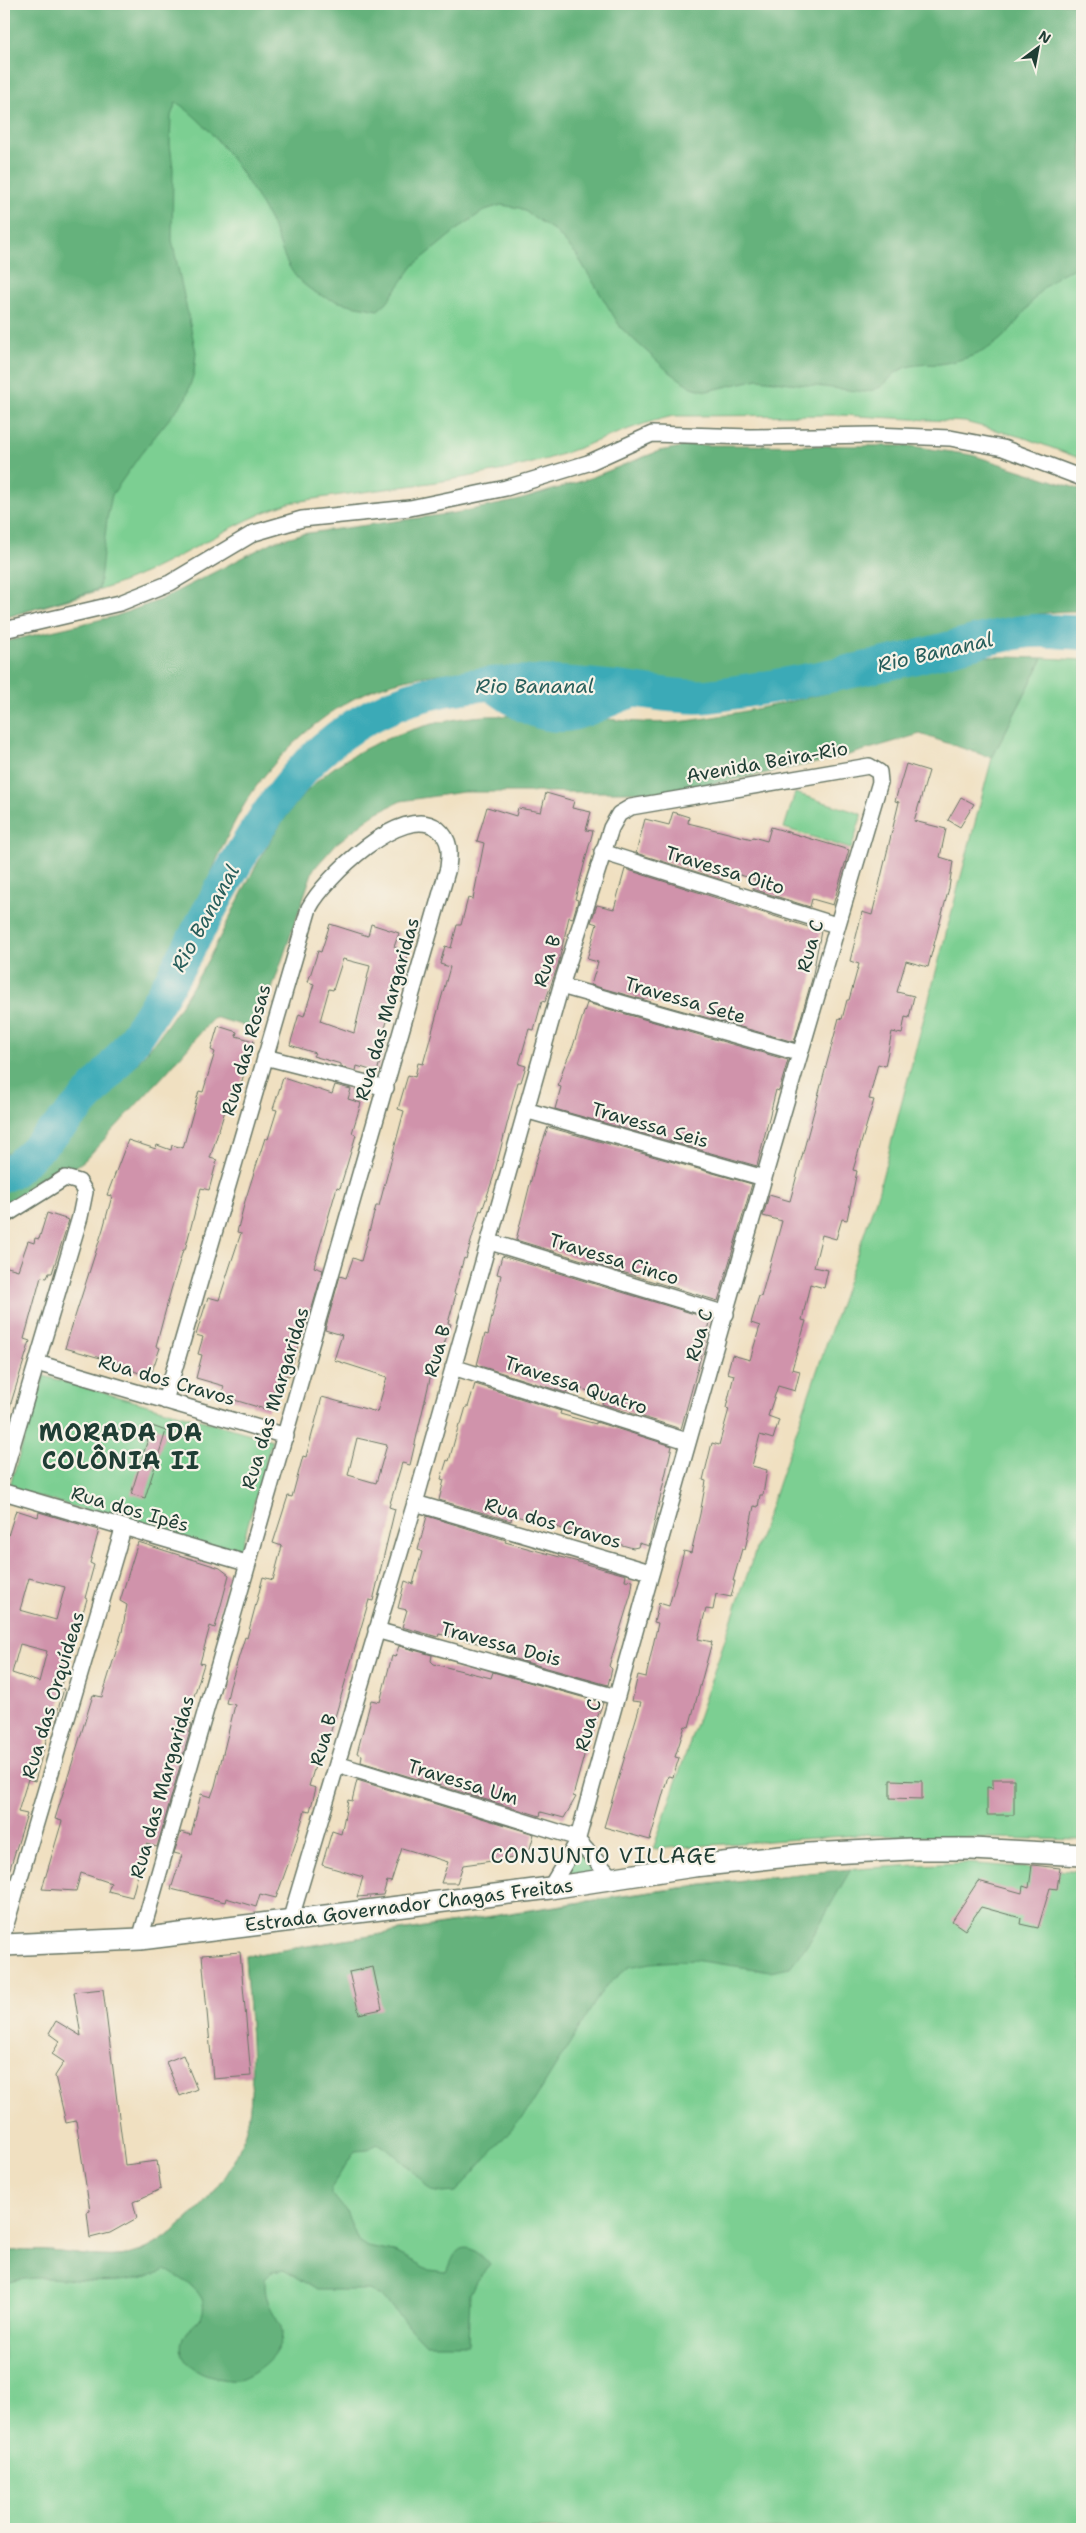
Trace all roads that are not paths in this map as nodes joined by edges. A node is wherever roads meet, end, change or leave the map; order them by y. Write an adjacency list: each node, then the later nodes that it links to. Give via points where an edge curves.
1 (1082, 478): 2 (street, via 1003,448 950,438 652,434 588,463 506,488 410,508 302,520 254,533 170,584 120,602)
2 (4, 630)
3 (876, 794): 4 (street, Avenida Beira-Rio, via 881,774 863,765); 7 (street, Rua C)
4 (638, 806): 5 (street, Rua B, via 619,814)
5 (602, 852): 7 (street, Travessa Oito); 8 (street, Rua B)
6 (448, 868): 10 (street, Rua das Rosas, via 450,848 442,833 428,824 410,823 368,846 336,872 316,894 309,908); 11 (street, Rua das Margaridas)
7 (836, 925): 9 (street, Rua C)
8 (560, 986): 9 (street, Travessa Sete); 12 (street, Rua B)
9 (799, 1052): 13 (street, Rua C)
10 (264, 1057): 11 (street); 19 (street, Rua das Rosas)
11 (386, 1088): 20 (street, Rua das Margaridas)
12 (525, 1110): 13 (street, Travessa Seis); 15 (street, Rua B)
13 (764, 1178): 16 (street, Rua C)
14 (4, 1216): 17 (street, via 65,1178 79,1182 85,1196)
15 (490, 1242): 16 (street, Travessa Cinco); 18 (street, Rua B)
16 (726, 1314): 21 (street, Rua C)
17 (37, 1363): 19 (street, Rua dos Cravos); 22 (street)
18 (453, 1367): 21 (street, Travessa Quatro); 24 (street, Rua B)
19 (165, 1401): 20 (street, Rua dos Cravos)
20 (286, 1436): 26 (street, Rua das Margaridas)
21 (687, 1441): 27 (street, Rua C)
22 (4, 1473)
23 (4, 1492): 25 (street, Rua dos Ipês)
24 (415, 1503): 27 (street, Rua dos Cravos); 28 (street, Rua B)
25 (123, 1529): 26 (street, Rua dos Ipês); 36 (street, Rua das Orquídeas)
26 (246, 1563): 37 (street, Rua das Margaridas)
27 (650, 1572): 29 (street, Rua C)
28 (376, 1630): 29 (street, Travessa Dois); 30 (street, Rua B)
29 (616, 1697): 31 (street, Rua C)
30 (337, 1764): 31 (street, Travessa Um); 35 (street, Rua B)
31 (578, 1840): 33 (street); 34 (street, Rua C)
32 (1082, 1854): 33 (main road, Estrada Governador Chagas Freitas, via 911,1848 809,1854)
33 (612, 1878): 34 (main road, Estrada Governador Chagas Freitas)
34 (550, 1888): 35 (main road, Estrada Governador Chagas Freitas)
35 (290, 1921): 37 (main road, Estrada Governador Chagas Freitas)
36 (4, 1930)
37 (140, 1939): 38 (main road, Estrada Governador Chagas Freitas)
38 (4, 1945)

